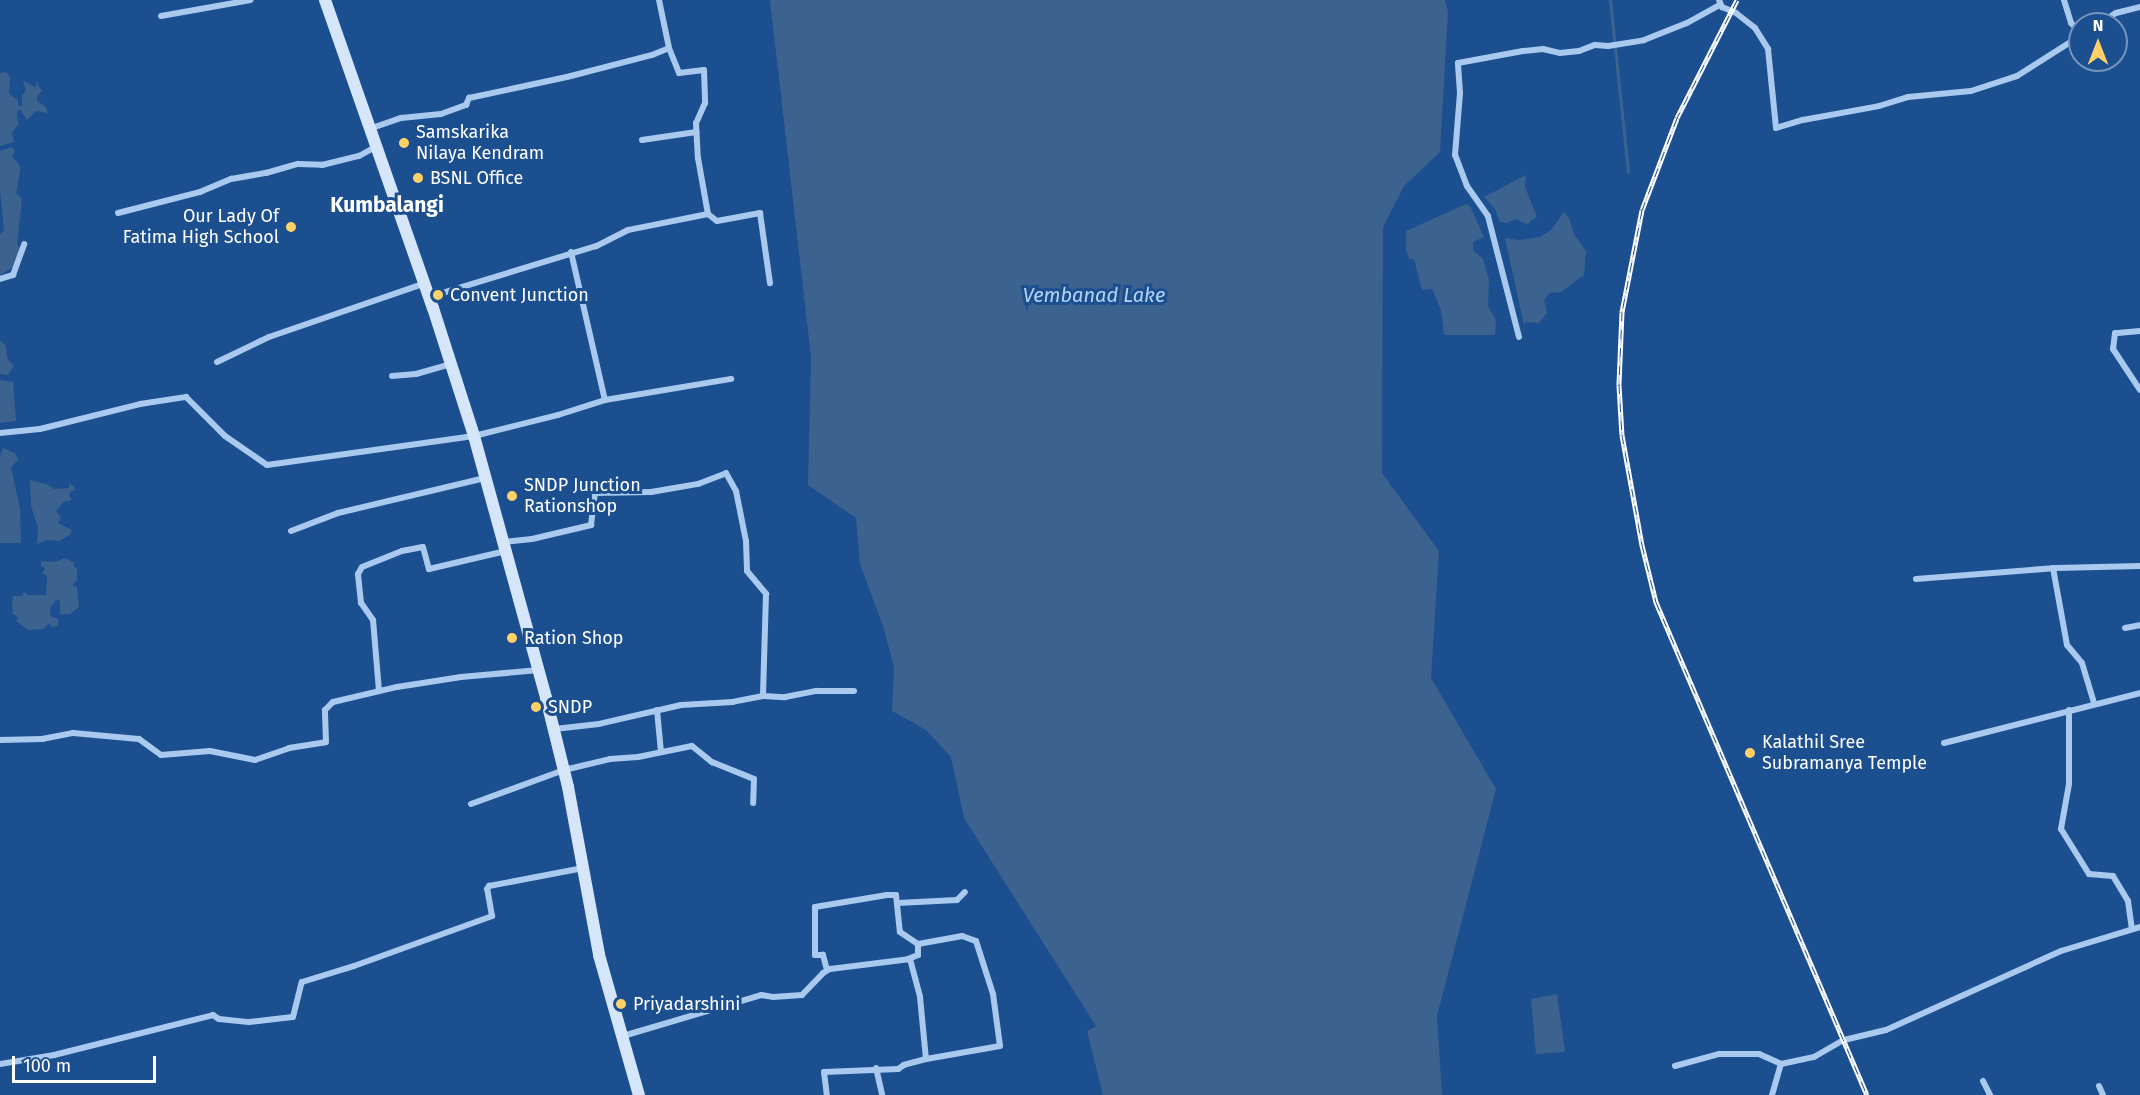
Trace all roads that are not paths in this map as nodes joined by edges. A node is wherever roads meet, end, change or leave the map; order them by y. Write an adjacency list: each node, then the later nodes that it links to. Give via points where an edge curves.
1 (251, 0): 7 (street)
2 (325, 0): 10 (main road)
3 (660, 0): 9 (street)
4 (1719, 2): 8 (street, via 1755,28 1767,49 1776,128 1908,97 1971,91 2017,76); 23 (street, via 1687,23 1644,40 1560,53 1543,49 1523,51 1458,63 1455,155 1467,186 1488,216)
5 (2140, 7): 6 (street)
6 (2120, 12)
7 (160, 16)
8 (2068, 44)
9 (669, 48): 10 (street, via 652,56 469,98 466,105 441,114 401,118); 11 (street, via 679,73 704,70 705,103)
10 (369, 129): 13 (main road)
11 (696, 132): 12 (street); 15 (street)
12 (642, 140)
13 (375, 147): 14 (street, via 358,156 322,165 298,164 231,179 200,192); 20 (main road)
14 (118, 213)
15 (708, 214): 17 (street, via 628,230 596,246); 19 (street, via 717,221 760,213)
16 (24, 244): 18 (street, via 13,275)
17 (571, 252): 21 (street); 29 (street)
18 (0, 279)
19 (770, 283)
20 (423, 284): 21 (main road); 24 (street, via 269,337)
21 (428, 297): 25 (main road)
22 (2140, 331): 28 (street, via 2115,333 2113,349)
23 (1519, 337)
24 (216, 362)
25 (451, 364): 26 (street); 31 (main road)
26 (392, 376)
27 (731, 379): 29 (street)
28 (2140, 390)
29 (605, 400): 31 (street)
30 (0, 433): 31 (street, via 40,429 140,404 186,397 225,436 267,465)
31 (474, 436): 32 (main road)
32 (486, 478): 33 (street, via 338,513); 34 (main road)
33 (291, 531)
34 (505, 546): 40 (main road); 41 (street, via 429,568 423,546 363,567 358,574 361,603 373,620); 44 (street, via 591,525 595,493 651,492 698,484 726,473 736,492 746,541 747,571 766,594)
35 (2140, 566): 36 (street)
36 (2053, 568): 37 (street); 45 (street, via 2067,645 2082,663)
37 (1916, 579)
38 (2140, 625): 39 (street)
39 (2125, 628)
40 (539, 670): 41 (street, via 461,677); 48 (main road)
41 (379, 691): 49 (street, via 333,702 325,710 326,742 289,748 255,760 210,752 161,755 139,739 73,733 42,739)
42 (855, 691): 44 (street)
43 (2140, 693): 45 (street)
44 (763, 696): 46 (street)
45 (2094, 703): 47 (street)
46 (657, 710): 48 (street, via 599,724); 51 (street)
47 (2069, 710): 50 (street); 59 (street, via 2069,784 2061,829 2089,874 2113,876 2128,901)
48 (554, 729): 52 (main road)
49 (0, 740)
50 (1944, 743)
51 (661, 752): 52 (street); 53 (street, via 692,746 712,762 754,778)
52 (564, 770): 54 (street); 55 (main road)
53 (753, 803)
54 (471, 804)
55 (583, 868): 63 (main road, via 599,955); 65 (street, via 489,886 492,916 302,982 293,1017 249,1022 213,1015 54,1055)
56 (965, 892): 57 (street, via 957,900)
57 (898, 903): 60 (street, via 900,932); 62 (street, via 896,895 887,895 815,907 815,955 824,955)
58 (2140, 927): 59 (street)
59 (2132, 928): 66 (street, via 1991,980 1886,1030 1844,1040 1815,1057)
60 (918, 944): 61 (street, via 918,955); 64 (street, via 962,936 976,941 993,994 1000,1046)
61 (908, 959): 62 (street); 64 (street, via 920,997)
62 (826, 970): 63 (street, via 802,994 761,994)
63 (622, 1036): 71 (main road)
64 (926, 1059): 68 (street, via 897,1070)
65 (0, 1064)
66 (1781, 1064): 67 (street, via 1758,1054 1719,1054); 74 (street)
67 (1674, 1066)
68 (876, 1068): 72 (street, via 824,1072); 73 (street)
69 (1983, 1081): 75 (street)
70 (2100, 1086): 76 (street)
71 (639, 1095)
72 (827, 1095)
73 (882, 1095)
74 (1772, 1095)
75 (1990, 1095)
76 (2103, 1095)

